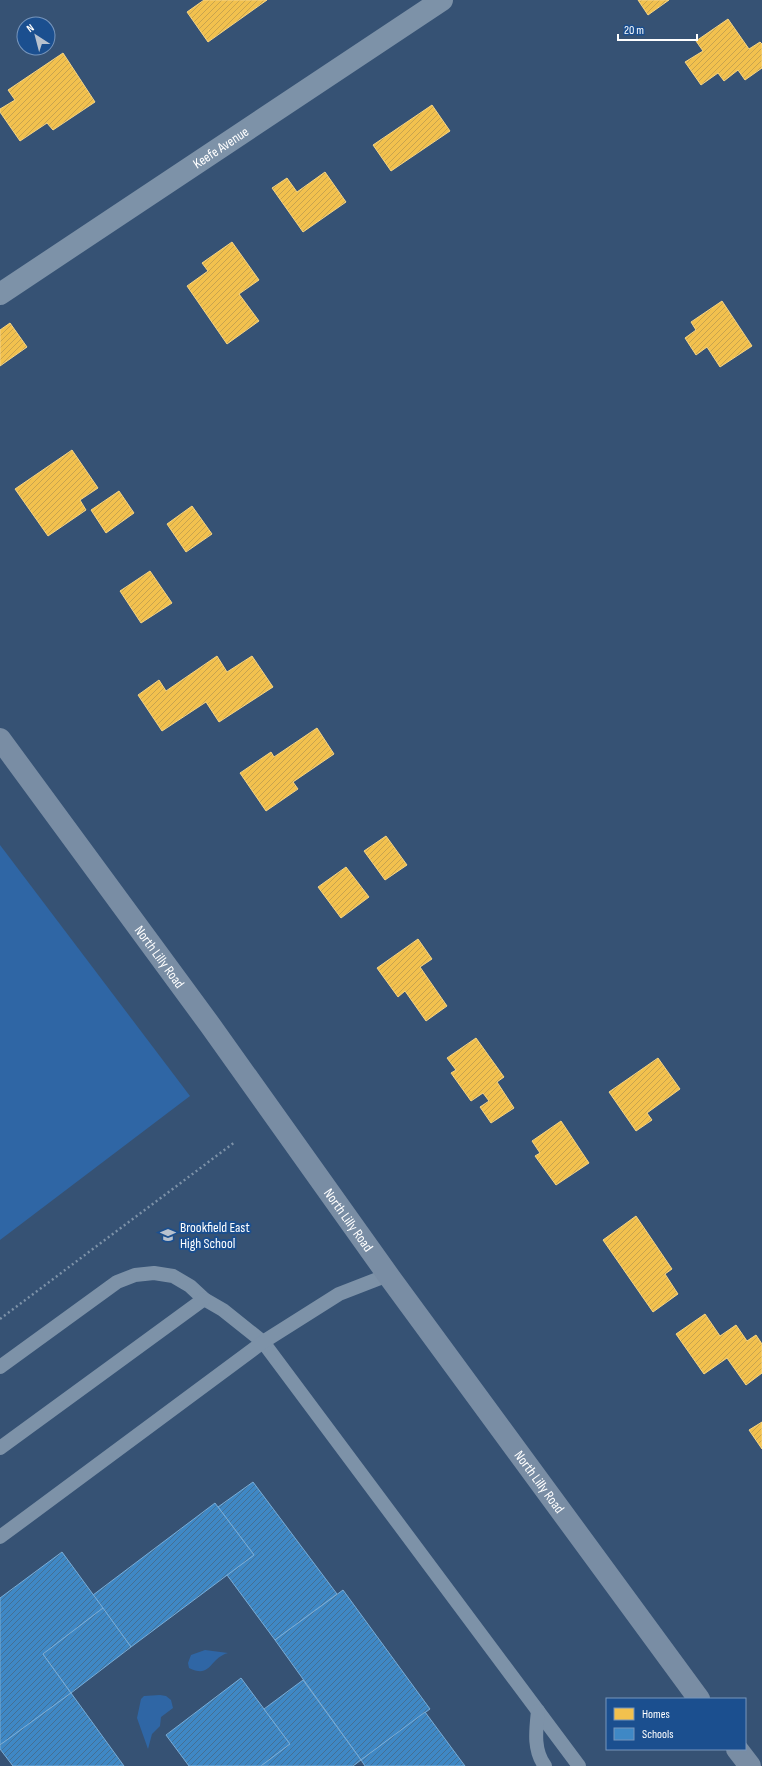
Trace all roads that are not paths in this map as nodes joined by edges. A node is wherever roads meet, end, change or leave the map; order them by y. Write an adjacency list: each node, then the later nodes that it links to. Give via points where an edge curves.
1 (442, 0): 2 (street, Keefe Avenue)
2 (0, 294)
3 (0, 739): 4 (street, North Lilly Road, via 210,1025)
4 (388, 1275): 6 (lane, via 339,1294); 10 (street, North Lilly Road)
5 (204, 1299): 6 (lane, via 223,1310); 7 (lane, via 190,1286 173,1276 154,1273 135,1275 117,1282); 8 (lane)
6 (263, 1342): 9 (lane); 11 (lane)
7 (0, 1367)
8 (0, 1448)
9 (0, 1537)
10 (698, 1698)
11 (538, 1711): 13 (lane, via 536,1742 540,1760); 14 (lane)
12 (738, 1750): 15 (street)
13 (545, 1766)
14 (579, 1766)
15 (750, 1766)

